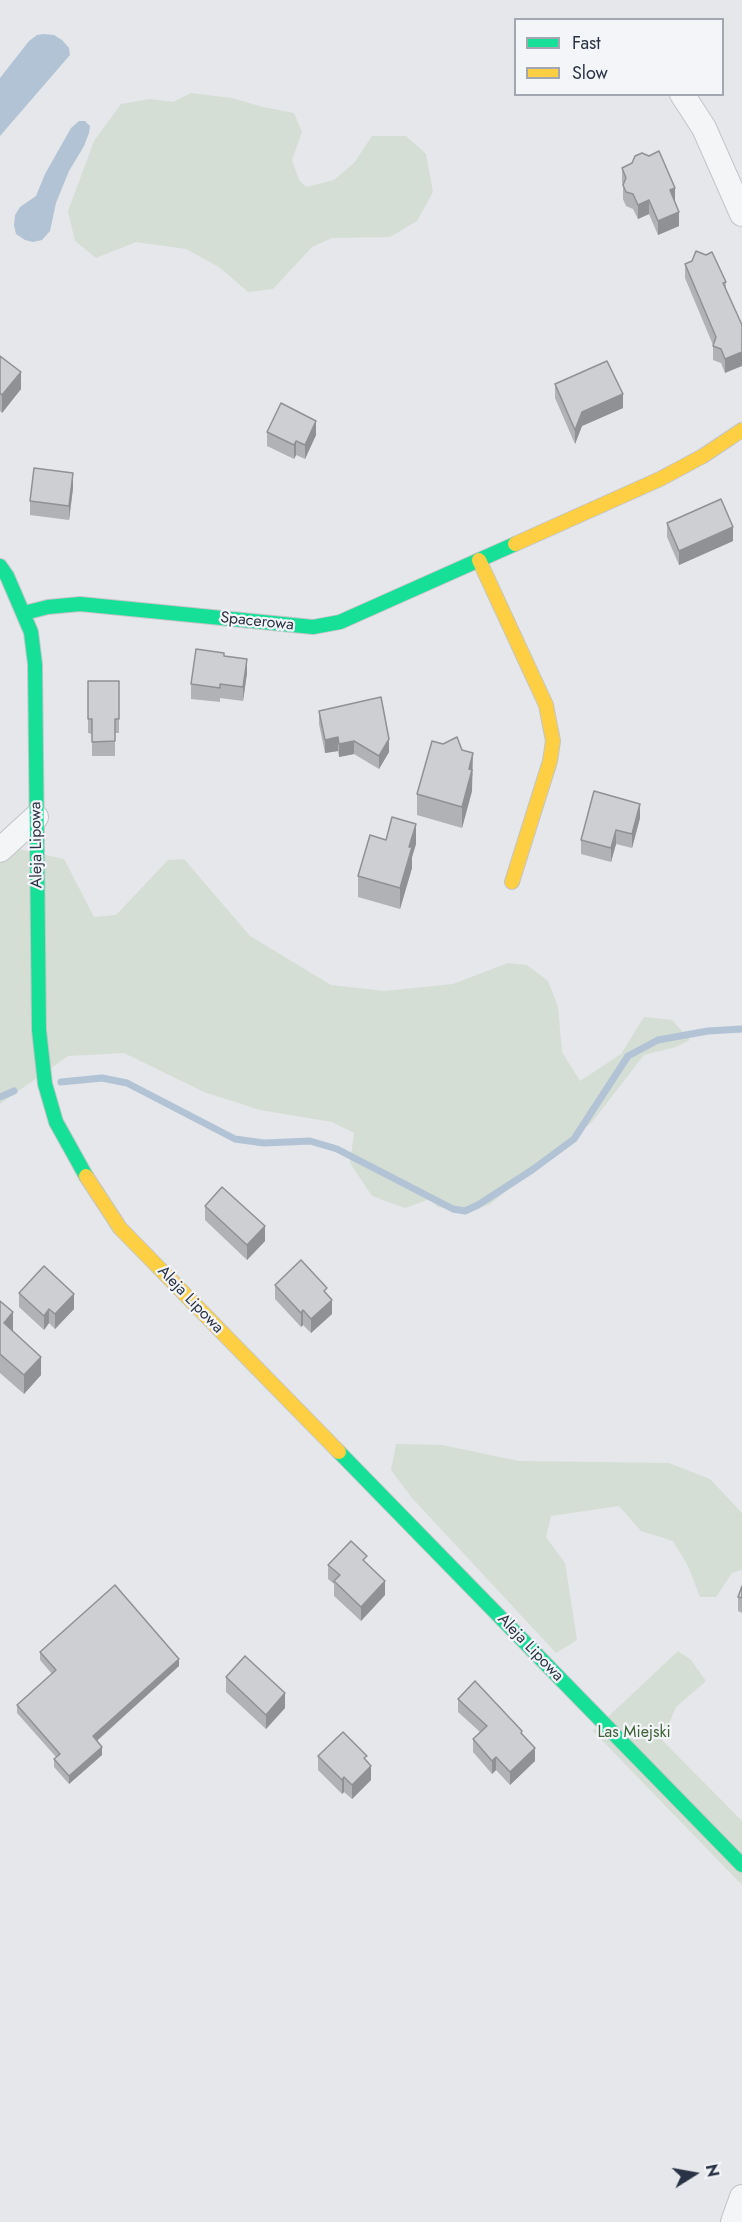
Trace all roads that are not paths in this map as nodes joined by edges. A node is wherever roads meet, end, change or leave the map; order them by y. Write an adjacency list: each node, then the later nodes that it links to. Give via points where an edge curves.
1 (683, 96): 2 (street, via 704,128)
2 (742, 214)
3 (742, 430): 4 (street, Spacerowa, via 660,479)
4 (479, 560): 6 (street, Spacerowa, via 340,622 313,627 80,604); 9 (street, via 546,705 554,741)
5 (0, 566): 6 (street, Aleja Lipowa)
6 (24, 613): 7 (street, Aleja Lipowa, via 35,664)
7 (36, 817): 8 (street); 10 (street, Aleja Lipowa, via 39,1030 45,1084 56,1122 120,1228)
8 (0, 850)
9 (512, 882)
10 (742, 1865)
11 (742, 2197): 12 (street)
12 (733, 2222)

